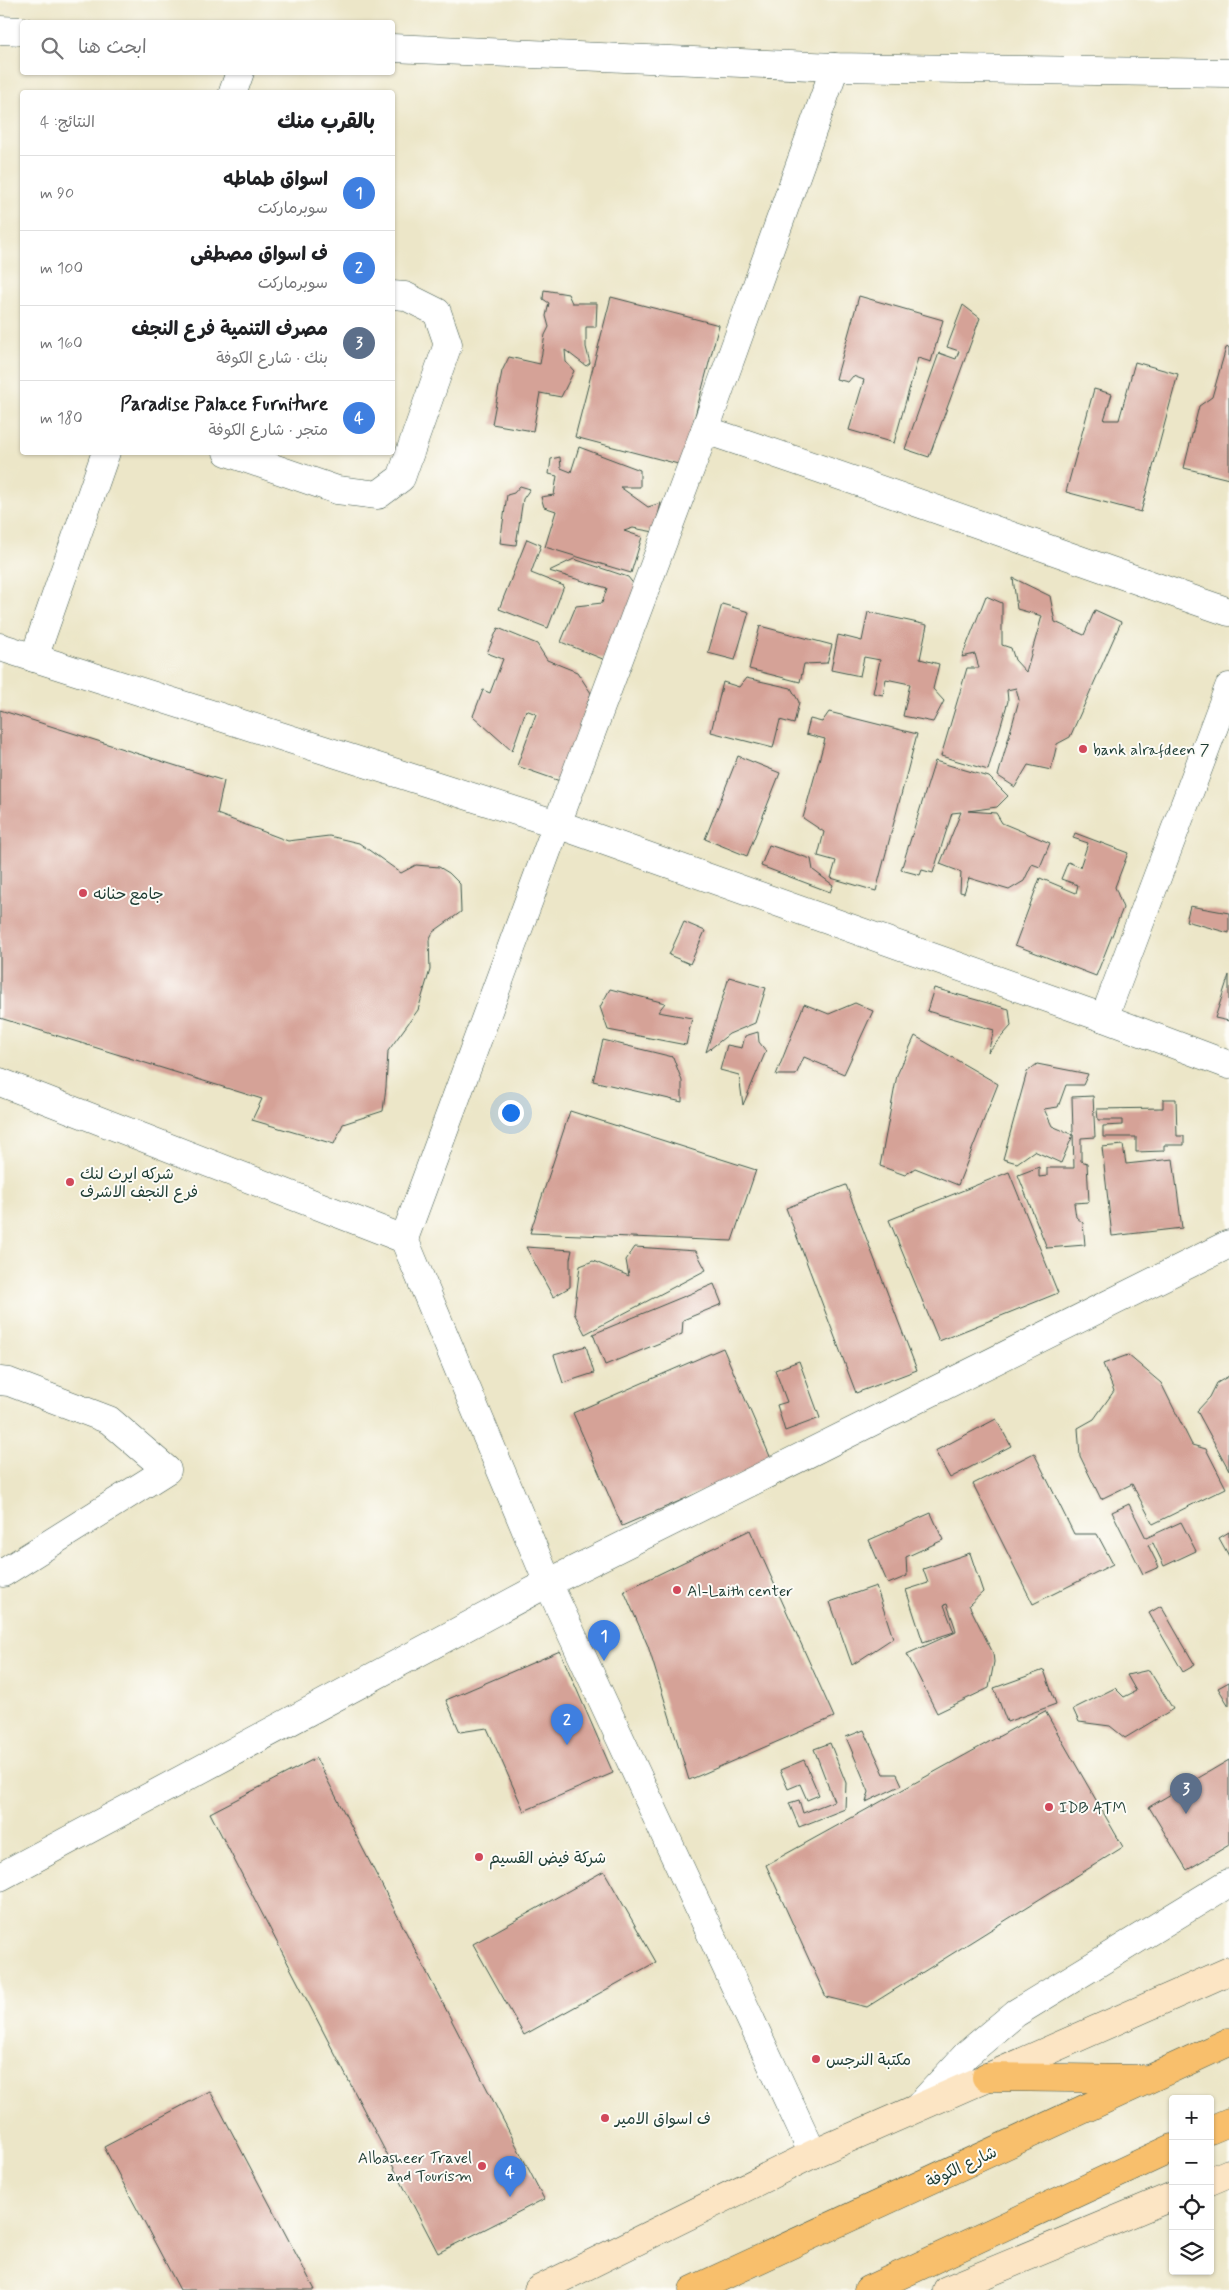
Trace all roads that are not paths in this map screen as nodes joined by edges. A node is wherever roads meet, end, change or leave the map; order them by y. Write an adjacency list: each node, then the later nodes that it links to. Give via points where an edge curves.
1 (0, 30): 2 (street)
2 (20, 31)
3 (395, 48): 4 (street)
4 (835, 67): 5 (street); 9 (street)
5 (1229, 73)
6 (239, 75): 7 (street)
7 (234, 90)
8 (395, 295): 11 (street, via 405,296 437,312 448,344 402,478 378,495 337,490)
9 (705, 430): 12 (street); 16 (street)
10 (105, 455): 14 (street)
11 (236, 455)
12 (1229, 612)
13 (0, 648): 14 (street)
14 (34, 658): 16 (street)
15 (1229, 687): 17 (street)
16 (557, 824): 17 (street); 20 (street)
17 (1104, 1018): 18 (street)
18 (1229, 1065)
19 (0, 1082): 20 (street)
20 (404, 1239): 24 (street)
21 (1229, 1244): 24 (street)
22 (0, 1381): 23 (street, via 109,1420 167,1470 62,1538)
23 (0, 1572)
24 (548, 1583): 25 (street); 35 (street)
25 (0, 1877)
26 (1229, 1883): 31 (street, via 1016,2013 967,2054)
27 (1229, 1971): 29 (main road)
28 (1229, 2042): 30 (highway, شارع الكوفة)
29 (986, 2077): 30 (highway); 31 (main road)
30 (1149, 2079): 40 (highway, شارع الكوفة)
31 (918, 2107): 35 (main road)
32 (1229, 2122): 33 (highway)
33 (1214, 2128)
34 (1169, 2150): 41 (highway)
35 (812, 2154): 39 (main road)
36 (1229, 2173): 37 (main road)
37 (1214, 2179)
38 (1169, 2198): 42 (main road)
39 (538, 2290)
40 (693, 2290)
41 (868, 2290)
42 (947, 2290)

